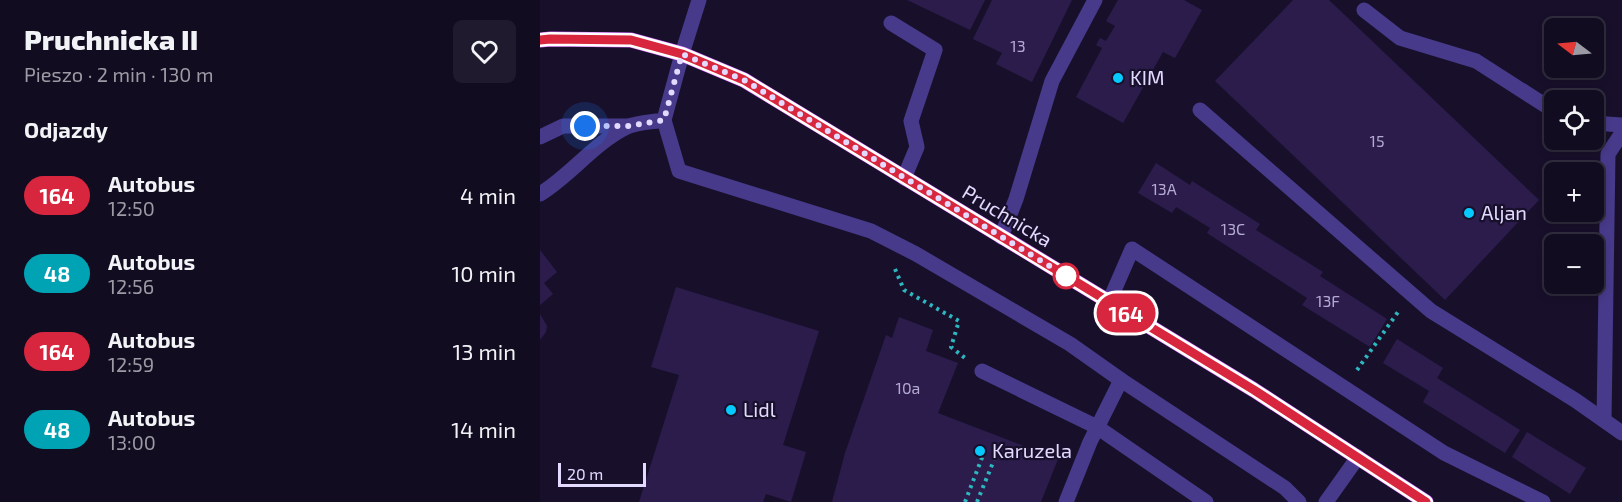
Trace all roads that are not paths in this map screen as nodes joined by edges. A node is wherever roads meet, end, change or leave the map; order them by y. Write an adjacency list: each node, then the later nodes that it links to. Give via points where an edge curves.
1 (699, 0): 6 (lane)
2 (1095, 0): 17 (lane, via 1052,81)
3 (1364, 10): 7 (lane, via 1400,38 1476,61)
4 (891, 23): 15 (lane, via 935,50 911,121 917,147)
5 (540, 40): 6 (main road, Pruchnicka, via 631,40)
6 (682, 54): 9 (lane); 15 (main road, Pruchnicka, via 744,80)
7 (1544, 105)
8 (1200, 110): 21 (lane, via 1431,311)
9 (664, 120): 12 (lane); 20 (lane, via 679,171 871,231 1070,344)
10 (1604, 123): 11 (lane)
11 (1622, 124)
12 (628, 126): 14 (lane, via 563,126); 16 (lane)
13 (1622, 133): 21 (lane, via 1608,154)
14 (540, 137)
15 (904, 178): 17 (main road, Pruchnicka)
16 (540, 194)
17 (1001, 237): 18 (main road, Pruchnicka)
18 (1109, 302): 24 (main road, Pruchnicka); 30 (lane, via 1132,249 1444,453)
19 (982, 371): 22 (lane)
20 (1121, 380): 22 (lane); 27 (lane, via 1285,488)
21 (1604, 420): 23 (lane)
22 (1097, 427): 25 (lane); 26 (lane)
23 (1622, 433)
24 (1358, 457): 28 (lane); 29 (main road, Pruchnicka)
25 (1066, 502)
26 (1206, 502)
27 (1299, 502)
28 (1326, 502)
29 (1426, 502)
30 (1543, 502)

